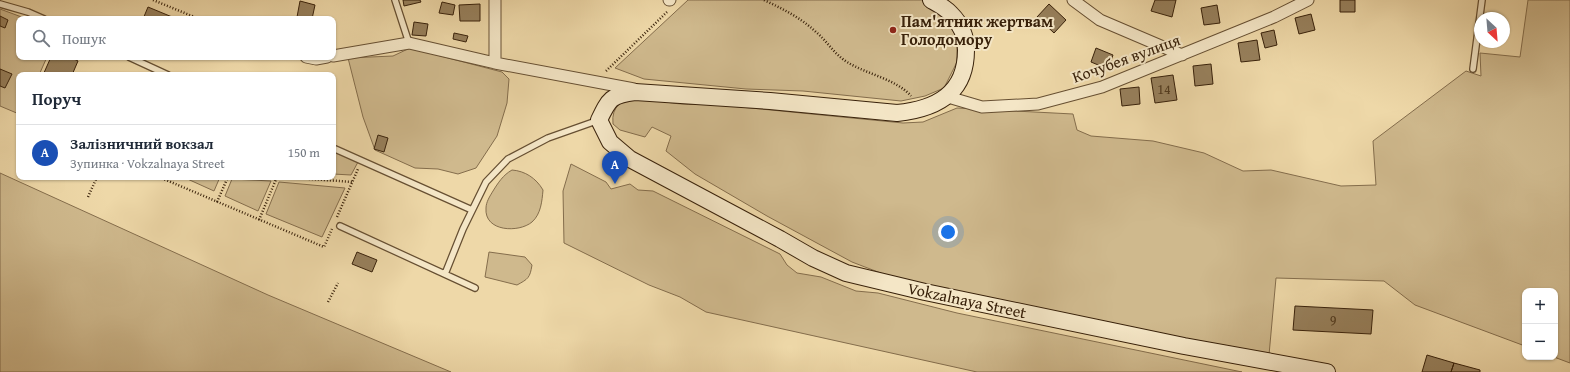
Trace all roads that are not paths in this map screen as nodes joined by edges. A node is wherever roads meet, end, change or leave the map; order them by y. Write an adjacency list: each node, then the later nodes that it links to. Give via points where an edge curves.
1 (394, 0): 9 (lane)
2 (495, 0): 13 (street)
3 (931, 0): 17 (main road, via 958,22 966,44 962,76)
4 (1073, 0): 10 (street, via 1100,20)
5 (1308, 0): 10 (street, Кочубея вулиця)
6 (1482, 0): 14 (lane)
7 (0, 4): 8 (lane)
8 (37, 16)
9 (409, 44): 11 (street); 13 (street)
10 (1182, 55): 17 (street, Кочубея вулиця, via 1102,87 1038,104 982,107)
11 (336, 56)
12 (136, 60): 15 (lane)
13 (495, 63): 16 (street)
14 (1473, 69)
15 (162, 72)
16 (656, 93): 17 (main road, via 897,113 920,110); 18 (main road, via 620,94 607,102)
17 (948, 97)
18 (599, 120): 20 (lane, via 548,138 508,159 486,182); 24 (main road, Vokzalnaya Street, via 610,142 630,159 813,258 846,273 1184,346)
19 (336, 149): 20 (lane)
20 (472, 210): 22 (lane)
21 (337, 226): 22 (lane)
22 (445, 274): 23 (lane)
23 (475, 288)
24 (1327, 372)

